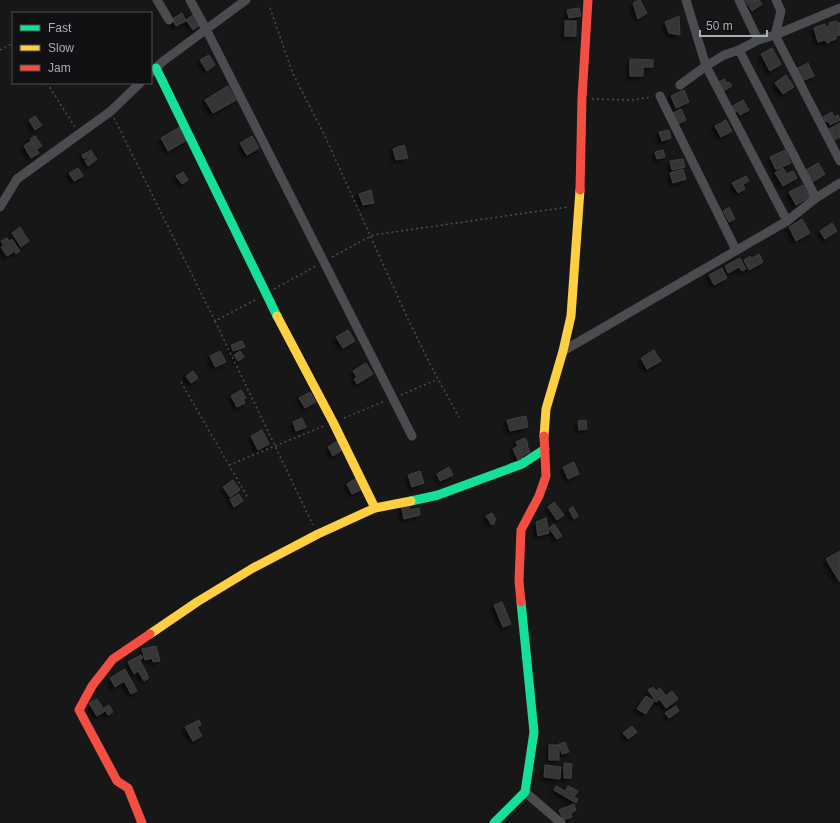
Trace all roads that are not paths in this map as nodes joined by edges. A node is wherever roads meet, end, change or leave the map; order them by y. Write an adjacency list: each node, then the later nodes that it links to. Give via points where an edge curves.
1 (157, 0): 9 (street)
2 (190, 0): 10 (street)
3 (246, 0): 10 (street)
4 (588, 0): 25 (street, via 582,98 580,205 570,316)
5 (686, 0): 14 (street)
6 (739, 0): 12 (street)
7 (776, 0): 11 (street, via 781,10)
8 (840, 8): 11 (street)
9 (169, 20)
10 (206, 29): 15 (street); 26 (street)
11 (775, 35): 12 (street); 19 (street)
12 (758, 40): 13 (street)
13 (739, 50): 14 (street, via 724,55); 21 (street)
14 (706, 66): 17 (street); 23 (street)
15 (154, 70): 28 (street)
16 (139, 84): 22 (street, via 110,111 17,179)
17 (680, 85)
18 (660, 96): 24 (street)
19 (840, 161)
20 (840, 183): 21 (street)
21 (816, 198): 23 (street)
22 (0, 207)
23 (787, 221): 24 (street)
24 (736, 250): 25 (street)
25 (563, 351): 27 (street, via 546,409)
26 (412, 436)
27 (544, 449): 28 (street, via 522,464 438,495); 29 (street, via 546,476 540,496 521,530 519,581 534,732)
28 (375, 508): 30 (street, via 253,568 162,625 113,659 92,686 79,710 117,780 128,788)
29 (525, 792): 31 (street); 32 (street)
30 (142, 823)
31 (494, 823)
32 (562, 823)

